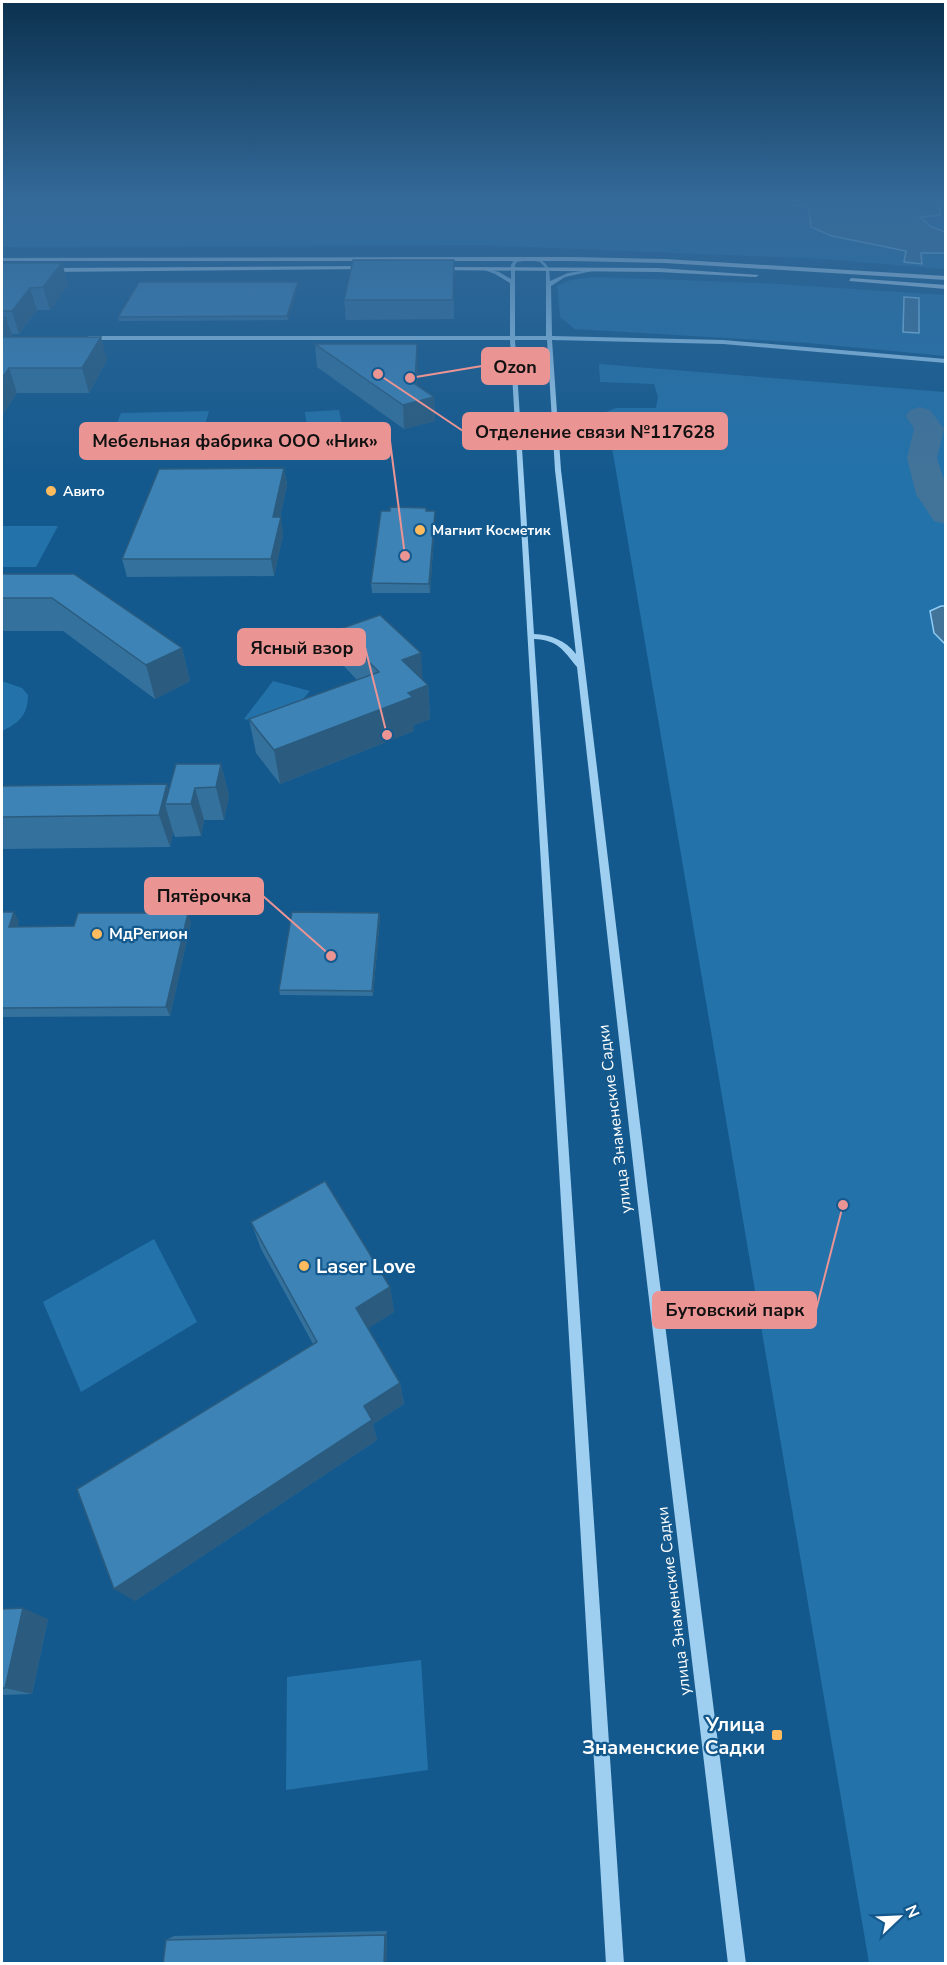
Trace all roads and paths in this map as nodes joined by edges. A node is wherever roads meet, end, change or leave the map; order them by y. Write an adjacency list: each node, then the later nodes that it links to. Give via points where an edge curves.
1 (514, 292): 3 (street)
2 (548, 292): 4 (street, улица Знаменские Садки)
3 (512, 337): 4 (street); 5 (street); 7 (street)
4 (549, 337): 6 (street, via 723,342); 8 (street, улица Знаменские Садки, via 558,470)
5 (85, 338)
6 (945, 361)
7 (531, 636): 8 (street, via 549,637 563,644); 9 (street)
8 (582, 671): 10 (street, улица Знаменские Садки)
9 (615, 1964)
10 (737, 1964)

